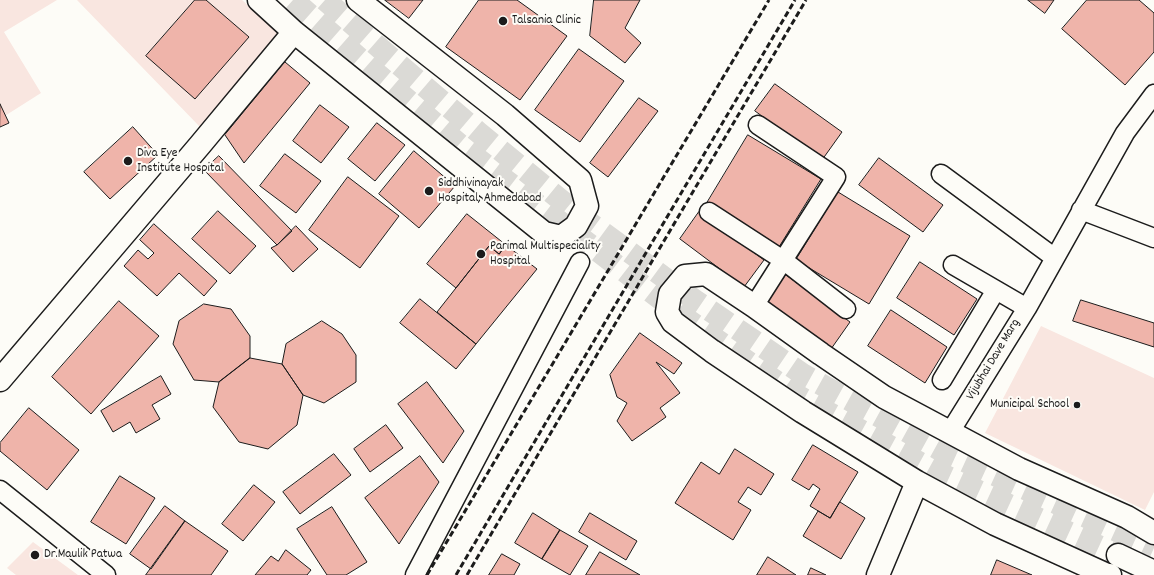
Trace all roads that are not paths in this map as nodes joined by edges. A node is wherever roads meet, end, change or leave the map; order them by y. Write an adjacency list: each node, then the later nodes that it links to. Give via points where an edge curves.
1 (259, 0): 3 (street)
2 (358, 0): 3 (street, via 505,115 580,180 587,206 576,226 561,236 544,233)
3 (294, 32): 18 (street)
4 (1154, 94): 7 (street, Vijubhai Dave Marg, via 1125,133)
5 (758, 125): 11 (street, via 836,177)
6 (941, 174): 10 (street)
7 (1081, 210): 9 (street); 10 (street, Vijubhai Dave Marg)
8 (709, 212): 11 (street)
9 (1154, 238)
10 (1055, 258): 16 (street, Vijubhai Dave Marg)
11 (783, 260): 15 (street); 17 (street)
12 (580, 262): 27 (street)
13 (954, 265): 14 (street)
14 (996, 290): 16 (street); 19 (street)
15 (754, 306): 20 (street, via 884,397); 21 (street, via 706,274 685,276 670,294 667,312 673,322 712,351 803,412)
16 (1026, 308): 20 (street, Vijubhai Dave Marg)
17 (846, 309)
18 (0, 380)
19 (942, 380)
20 (950, 432): 23 (street, via 1019,469 1128,517)
21 (917, 482): 28 (street); 29 (street, via 995,524)
22 (0, 490): 26 (street)
23 (1154, 532)
24 (1118, 555): 25 (street)
25 (1147, 572)
26 (106, 575)
27 (415, 575)
28 (878, 575)
29 (1110, 575)

